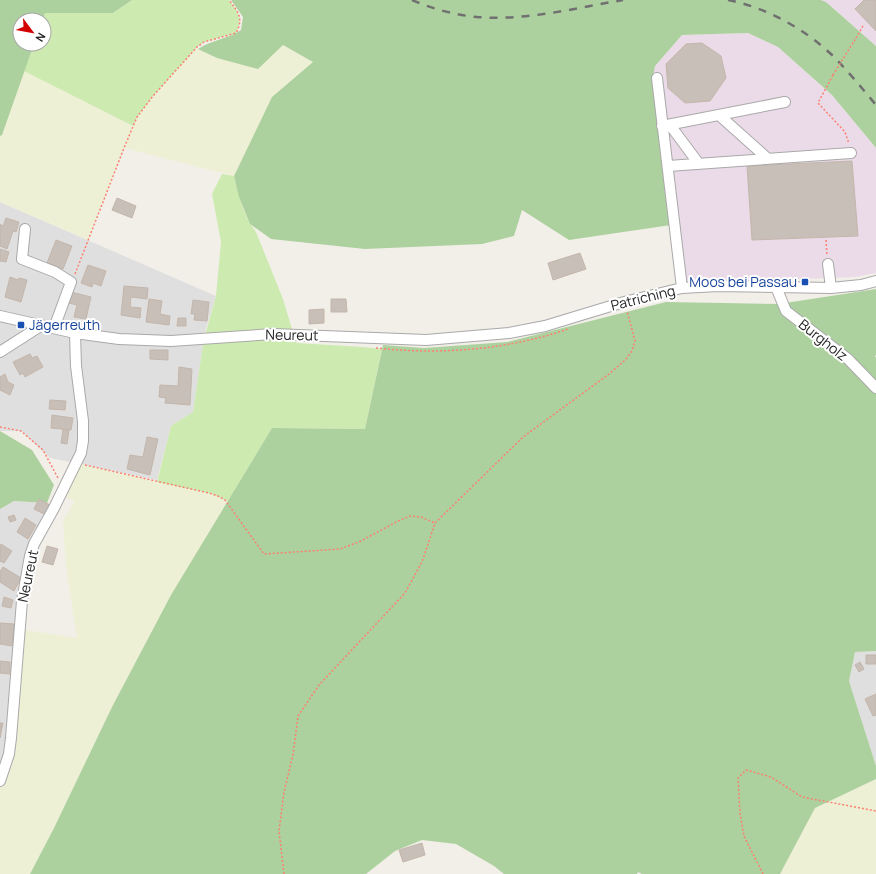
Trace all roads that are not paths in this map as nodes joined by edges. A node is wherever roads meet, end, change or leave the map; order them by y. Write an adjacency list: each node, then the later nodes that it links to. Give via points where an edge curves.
1 (657, 78): 4 (street)
2 (785, 102): 3 (street)
3 (720, 116): 4 (street); 6 (street)
4 (666, 126): 7 (street); 8 (street)
5 (851, 153): 6 (street)
6 (767, 158): 7 (street)
7 (699, 164): 8 (street)
8 (668, 166): 13 (street)
9 (26, 229): 17 (street, via 22,259 55,272 71,282)
10 (828, 264): 14 (street)
11 (876, 281): 14 (street, Patriching)
12 (776, 287): 13 (street, Patriching); 14 (street, Patriching); 21 (street, Burgholz, via 786,310 848,359)
13 (682, 288): 19 (street, Patriching, via 624,302 545,326)
14 (831, 288)
15 (0, 316): 16 (street, Neureut)
16 (42, 326): 17 (street, Neureut); 20 (street)
17 (54, 328): 18 (street, Neureut)
18 (75, 333): 19 (street, Neureut, via 119,339 171,341 273,334 426,340); 22 (street, Neureut, via 84,432 76,463 30,556 22,601 9,754)
19 (510, 333)
20 (0, 352)
21 (876, 388)
22 (0, 782)

